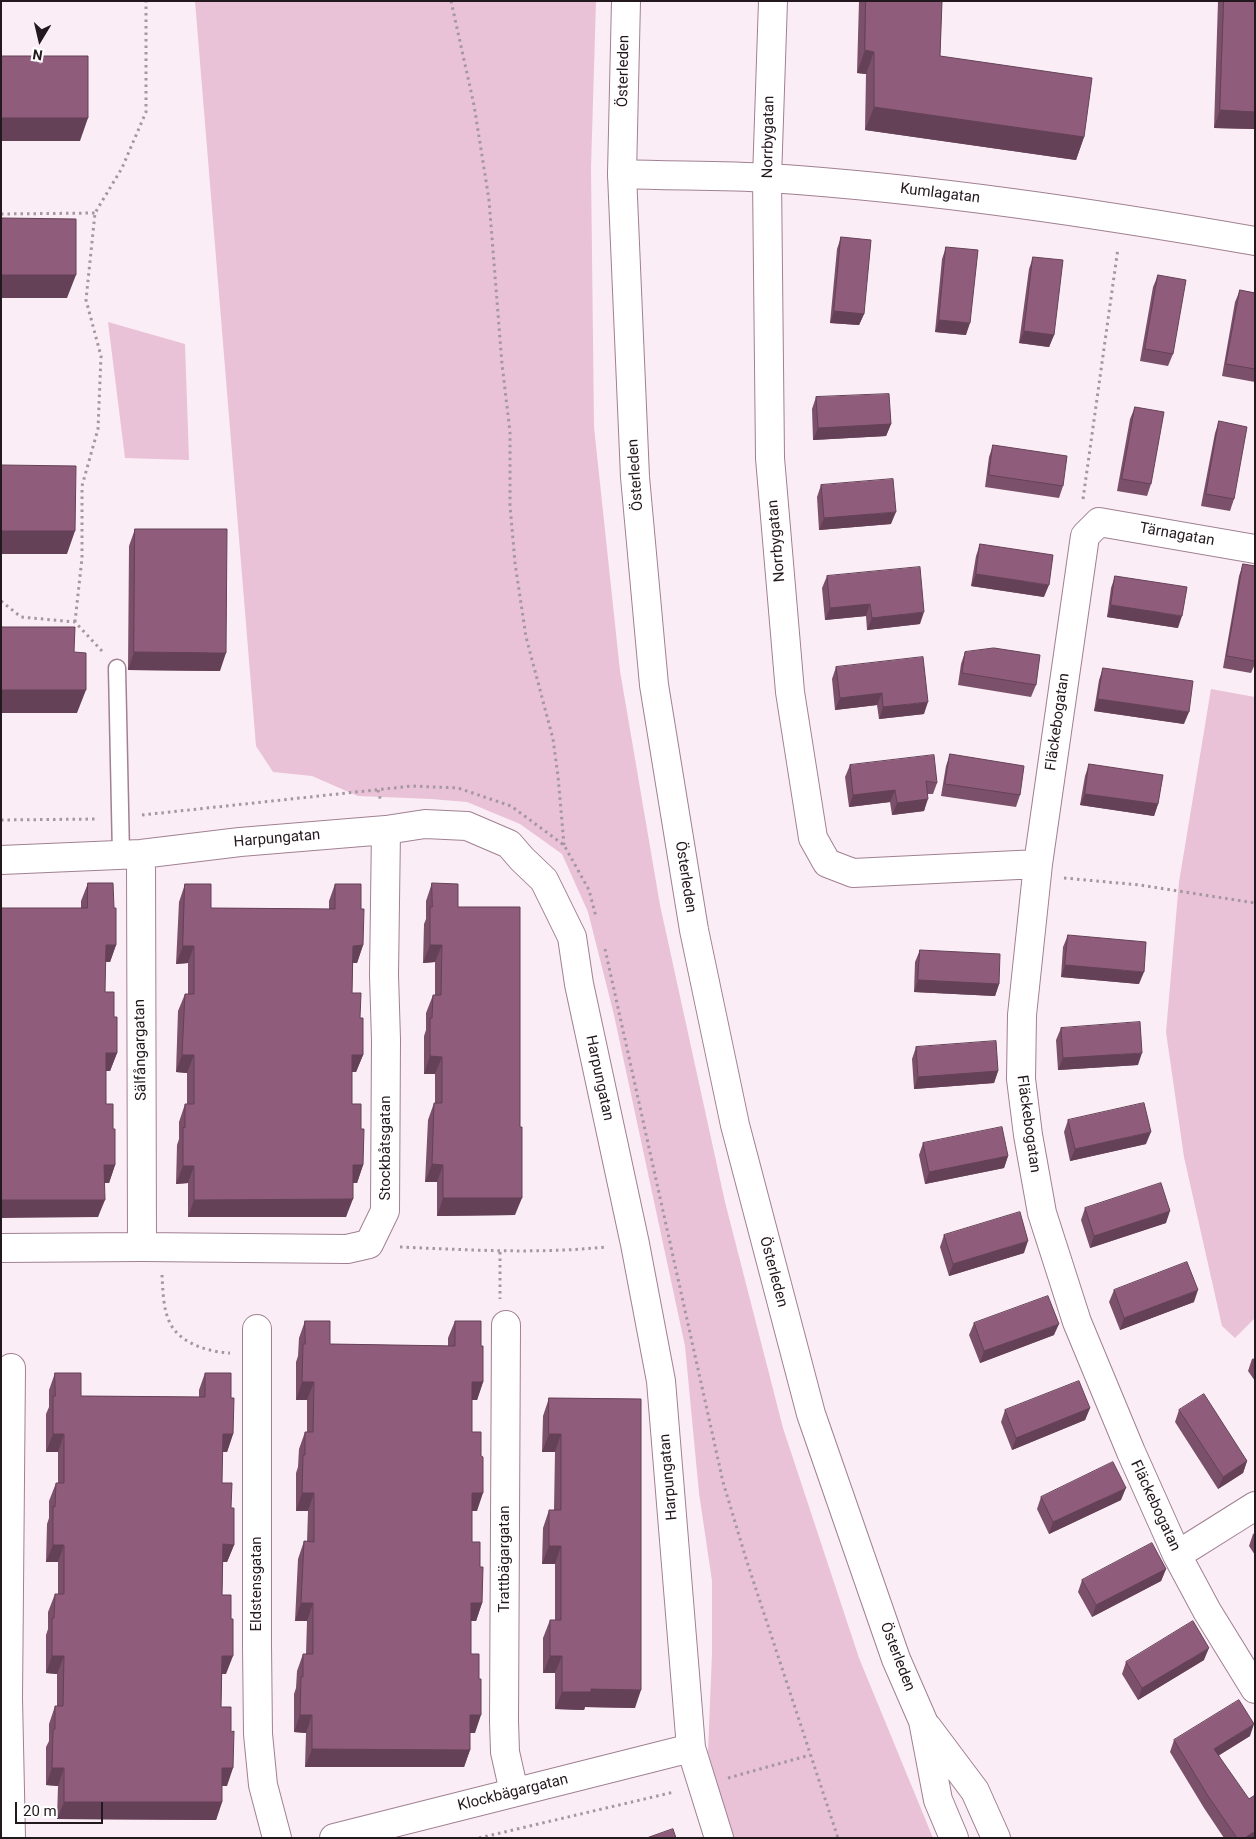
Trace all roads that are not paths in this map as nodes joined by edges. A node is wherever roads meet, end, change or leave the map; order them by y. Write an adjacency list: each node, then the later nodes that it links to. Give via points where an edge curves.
1 (626, 1): 3 (street, Österleden)
2 (772, 1): 4 (street, Norrbygatan)
3 (622, 174): 4 (street, Kumlagatan); 21 (street, Österleden, via 635,477 654,685 694,930 735,1125 811,1414 896,1659)
4 (767, 178): 5 (street, Kumlagatan, via 1025,204); 12 (street, Norrbygatan, via 770,458 790,692 813,838 827,863 854,873)
5 (1255, 241)
6 (1099, 522): 7 (street, Tärnagatan); 12 (street, Fläckebogatan, via 1085,536)
7 (1255, 549)
8 (117, 668): 10 (lane, via 122,817)
9 (386, 830): 10 (street, Harpungatan); 13 (street, Stockbåtsgatan, via 386,1211 370,1244 347,1249); 22 (street, Harpungatan, via 425,824 466,826 509,844 544,880 572,937 661,1381)
10 (131, 854): 11 (street, Harpungatan); 13 (street, Sälfångargatan)
11 (1, 860)
12 (1038, 864): 19 (street, Fläckebogatan, via 1022,1015 1021,1079 1042,1213 1077,1322)
13 (142, 1247): 14 (street)
14 (1, 1248)
15 (506, 1326): 23 (street, Trattbägargatan, via 504,1721 505,1752)
16 (257, 1341): 25 (street, Eldstensgatan, via 258,1734 263,1785)
17 (11, 1368): 24 (street, via 8,1698)
18 (1255, 1506): 19 (street)
19 (1177, 1555): 20 (street, Fläckebogatan)
20 (1255, 1688)
21 (923, 1722): 28 (street, Österleden, via 938,1800); 29 (street, Österleden, via 975,1791)
22 (691, 1748): 23 (street, Klockbägargatan); 27 (street, Harpungatan)
23 (514, 1792): 26 (street, Klockbägargatan)
24 (11, 1838)
25 (277, 1838)
26 (334, 1838)
27 (720, 1838)
28 (954, 1838)
29 (996, 1838)

